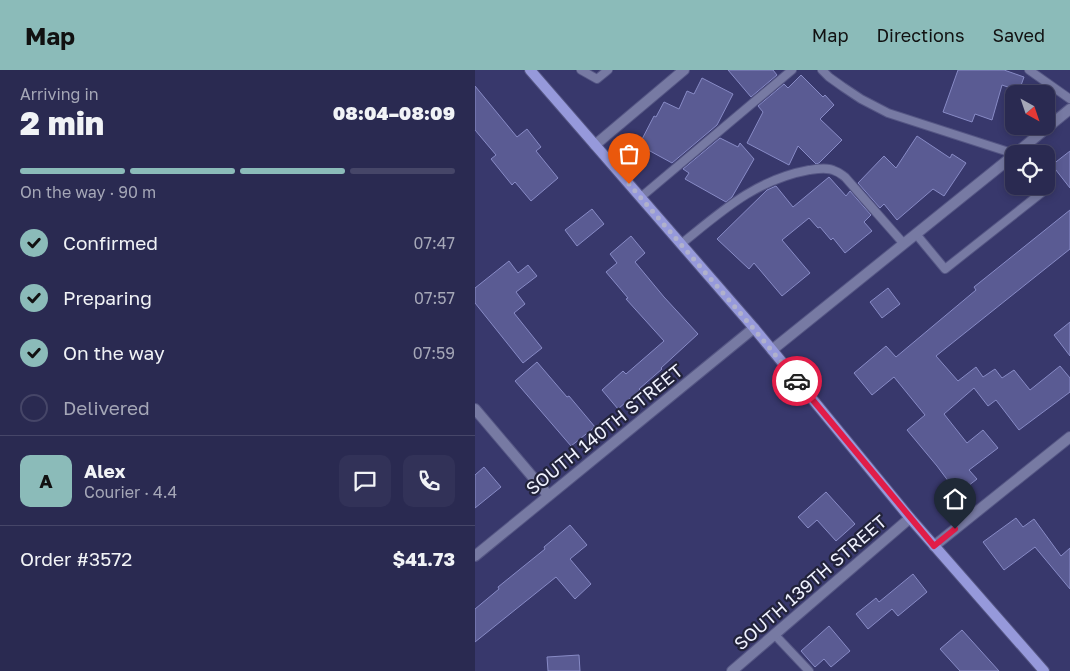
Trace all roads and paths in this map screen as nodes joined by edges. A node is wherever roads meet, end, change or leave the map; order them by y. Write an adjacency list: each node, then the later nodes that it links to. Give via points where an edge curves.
1 (530, 70): 10 (street)
2 (581, 70): 3 (lane, via 597,79)
3 (608, 70)
4 (683, 70): 10 (street)
5 (792, 70): 15 (lane)
6 (821, 70): 12 (lane, via 861,99 888,113)
7 (1029, 70): 8 (lane)
8 (1070, 99)
9 (1070, 109): 11 (street)
10 (595, 145): 15 (street)
11 (1027, 145)
12 (1005, 149)
13 (1005, 163): 16 (street)
14 (1039, 195): 16 (lane, via 945,269)
15 (641, 197): 17 (street)
16 (916, 234): 18 (street)
17 (681, 244): 18 (lane, via 751,191 774,180 819,168 834,170 845,177); 19 (street)
18 (904, 244): 20 (street)
19 (753, 328): 20 (street); 23 (street, SOUTH 140TH STREET)
20 (772, 350): 24 (street)
21 (475, 409): 23 (street)
22 (1070, 438): 25 (street)
23 (548, 495): 26 (street, SOUTH 140TH STREET)
24 (910, 518): 25 (street); 27 (street, SOUTH 139TH STREET)
25 (934, 546): 30 (street)
26 (475, 556)
27 (774, 634): 28 (street, SOUTH 139TH STREET); 29 (lane)
28 (732, 671)
29 (809, 671)
30 (1044, 671)

